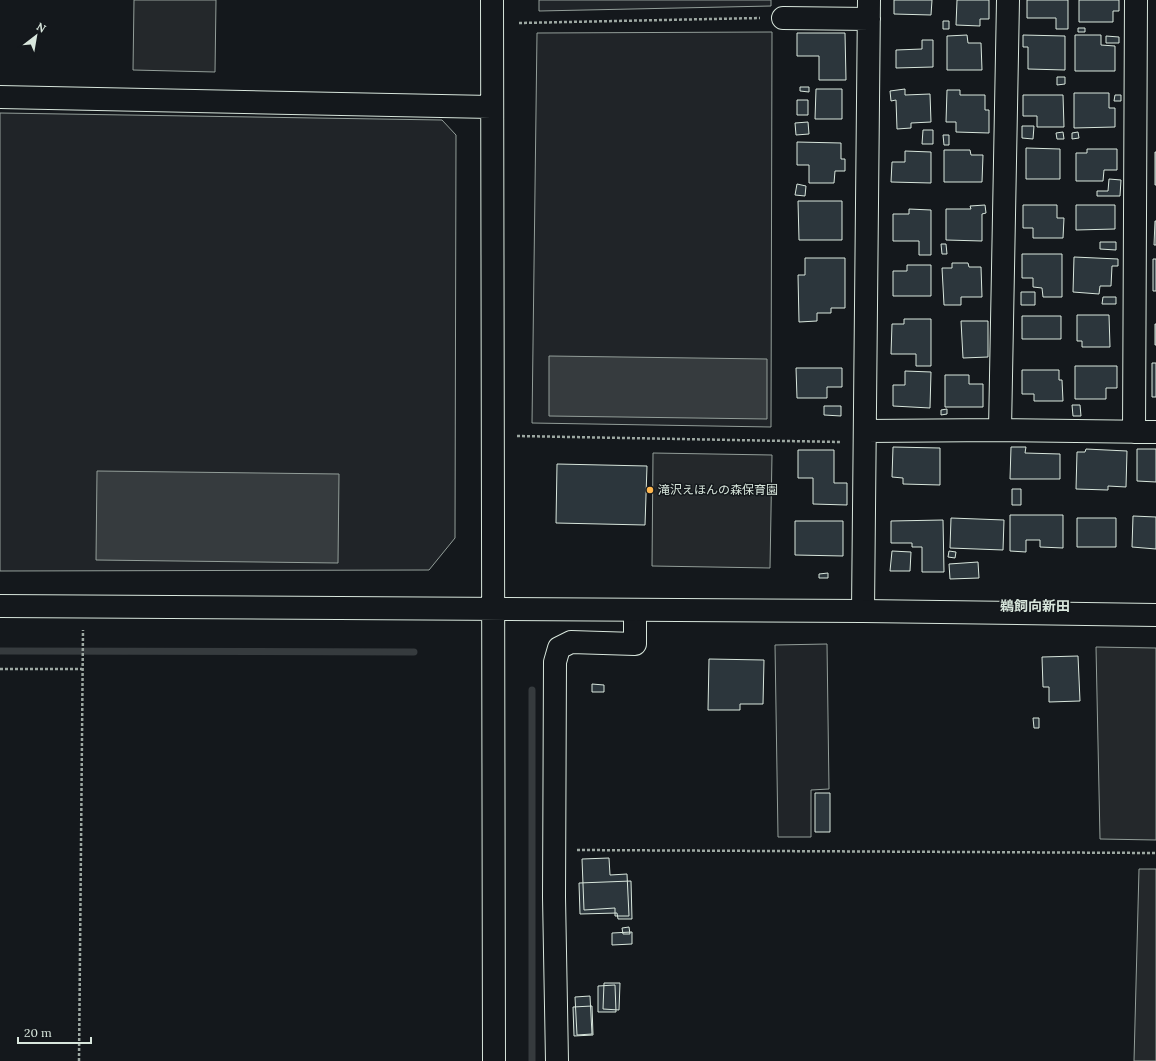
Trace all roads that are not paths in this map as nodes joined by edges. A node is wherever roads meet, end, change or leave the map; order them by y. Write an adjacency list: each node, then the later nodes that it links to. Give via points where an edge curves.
1 (492, 0): 7 (street)
2 (1008, 0): 8 (street)
3 (1136, 0): 9 (street)
4 (869, 10): 5 (street); 11 (street)
5 (784, 18)
6 (0, 97): 7 (street)
7 (491, 107): 13 (street)
8 (1000, 430): 9 (street); 11 (street)
9 (1134, 432): 10 (street)
10 (1156, 432)
11 (866, 436): 15 (street)
12 (0, 606): 13 (street)
13 (493, 609): 14 (street); 17 (street)
14 (635, 611): 15 (street); 18 (street, via 635,644 571,642 560,648 555,662)
15 (863, 611): 16 (street)
16 (1156, 616)
17 (494, 1061)
18 (557, 1061)

